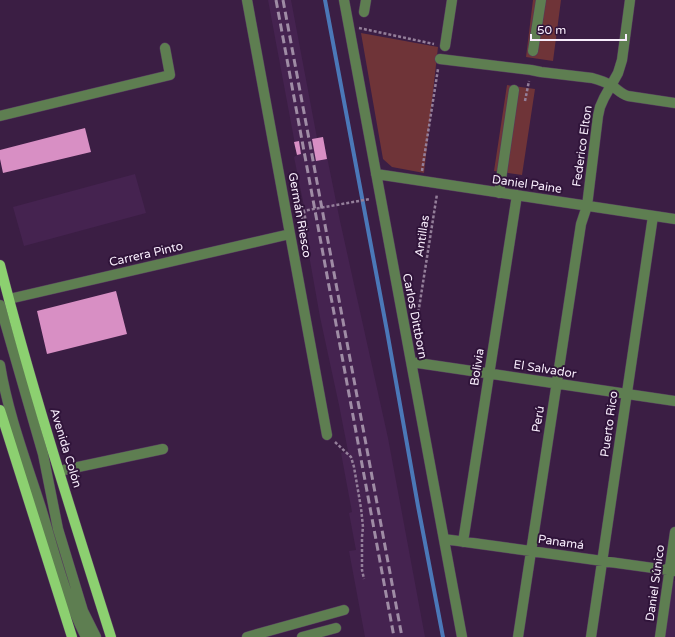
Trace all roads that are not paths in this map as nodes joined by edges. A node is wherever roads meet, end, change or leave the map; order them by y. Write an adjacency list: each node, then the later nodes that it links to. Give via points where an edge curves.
1 (247, 0): 22 (street, Germán Riesco)
2 (344, 0): 16 (street, Carlos Dittborn)
3 (366, 0): 7 (street)
4 (452, 0): 8 (street)
5 (541, 0): 10 (street)
6 (630, 0): 12 (street, Federico Elton, via 622,60 618,73)
7 (364, 12)
8 (445, 46)
9 (165, 48): 15 (street, via 170,74)
10 (533, 51)
11 (440, 59): 12 (street, via 592,78)
12 (610, 85): 14 (street, via 628,96); 19 (street, Federico Elton, via 598,116)
13 (514, 90): 17 (street)
14 (675, 103)
15 (0, 116)
16 (376, 174): 17 (street, Daniel Paine); 26 (street, Carlos Dittborn)
17 (499, 193): 18 (street, Daniel Paine)
18 (517, 195): 19 (street, Daniel Paine); 28 (street, Bolivia)
19 (587, 206): 20 (street, Daniel Paine); 29 (street, Perú, via 581,224)
20 (652, 216): 21 (street, Daniel Paine); 30 (street, Puerto Rico)
21 (675, 219)
22 (290, 234): 24 (street, Carrera Pinto); 33 (street, Germán Riesco)
23 (0, 265): 24 (main road, Avenida Colón)
24 (4, 300): 35 (main road, Avenida Colón)
25 (0, 306): 46 (street, via 43,454 60,536 83,611)
26 (411, 362): 28 (street, El Salvador); 37 (street, Carlos Dittborn)
27 (0, 365): 45 (street, via 14,424 72,608)
28 (489, 374): 29 (street, El Salvador); 38 (street, Bolivia)
29 (557, 384): 30 (street, El Salvador); 39 (street, Perú)
30 (627, 394): 31 (street, El Salvador); 40 (street, Puerto Rico)
31 (675, 402)
32 (0, 410): 44 (main road)
33 (327, 435)
34 (164, 449): 35 (street)
35 (59, 471): 47 (main road, Avenida Colón)
36 (675, 532): 41 (street, Daniel Súnico)
37 (444, 539): 38 (street, Panamá); 50 (street, Carlos Dittborn)
38 (463, 542): 39 (street, Panamá)
39 (531, 551): 40 (street, Panamá); 51 (street, Perú)
40 (602, 561): 41 (street, Panamá); 52 (street, Puerto Rico)
41 (672, 571): 53 (street, Daniel Súnico)
42 (344, 610): 48 (street)
43 (336, 628): 49 (street)
44 (72, 637)
45 (86, 637)
46 (96, 637)
47 (111, 637)
48 (247, 637)
49 (302, 637)
50 (462, 637)
51 (518, 637)
52 (591, 637)
53 (660, 637)

